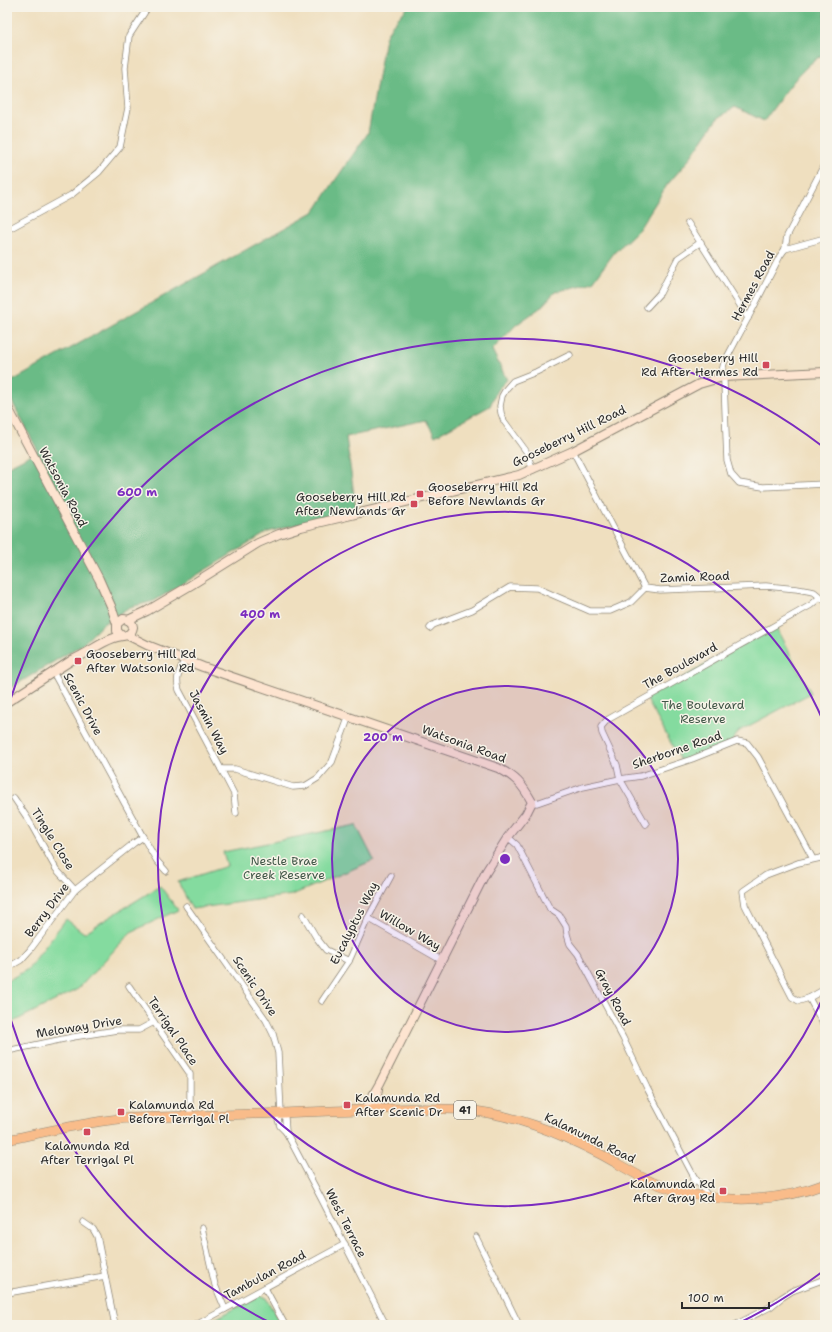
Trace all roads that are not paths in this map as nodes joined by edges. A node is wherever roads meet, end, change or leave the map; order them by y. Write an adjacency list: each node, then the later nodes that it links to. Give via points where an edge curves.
1 (148, 7): 4 (street, via 129,36 125,68 128,108 120,147 99,172 71,195)
2 (825, 163): 7 (street, Hermes Road, via 787,236)
3 (688, 223): 6 (street)
4 (7, 230)
5 (825, 238): 7 (street)
6 (701, 242): 8 (street, via 678,258 660,293); 9 (street)
7 (785, 249): 9 (street, Hermes Road)
8 (647, 308)
9 (748, 318): 12 (street, Hermes Road, via 724,363)
10 (570, 355): 15 (street, via 522,376 506,389 502,396 500,406 504,421 526,451)
11 (825, 372): 12 (street, Gooseberry Hill Road)
12 (723, 377): 14 (street, Gooseberry Hill Road, via 699,384); 16 (street, Hermes Road, via 727,460 731,474 740,483 763,487)
13 (7, 406): 17 (street, Watsonia Road)
14 (573, 451): 15 (street, Gooseberry Hill Road); 18 (street, Zamia Road)
15 (533, 470): 20 (street, Gooseberry Hill Road, via 507,479 287,532 258,543 173,599)
16 (825, 484)
17 (99, 579): 20 (street, Watsonia Road, via 116,609); 22 (street, Watsonia Road)
18 (645, 588): 19 (street, Zamia Road, via 660,590 766,586 797,588 814,592); 21 (street, via 632,602 610,611 590,611 537,588 510,587 472,610)
19 (823, 599): 29 (street, The Boulevard, via 606,720 601,727 602,733 617,765)
20 (130, 623): 22 (street, via 120,620); 22 (street, via 130,634); 23 (street, Watsonia Road)
21 (430, 628)
22 (120, 631): 23 (street, Watsonia Road); 25 (street)
23 (142, 642): 24 (street, Watsonia Road)
24 (185, 659): 27 (street, Watsonia Road); 28 (street, Jasmin Way, via 176,682)
25 (53, 672): 26 (street); 34 (street, Scenic Drive)
26 (7, 702)
27 (349, 716): 28 (street, Jasmin Way, via 332,762 318,778 305,786 293,787 235,769); 31 (street, Watsonia Road, via 511,774 523,786)
28 (221, 769): 32 (street, via 234,794)
29 (620, 779): 31 (street, Sherborne Road, via 583,787 545,801); 33 (street, The Boulevard); 37 (street, Sherborne Road, via 640,776 737,741 747,743 758,757)
30 (14, 798): 40 (street, Tingle Close, via 56,869)
31 (532, 802): 35 (street)
32 (236, 813)
33 (646, 824)
34 (143, 837): 38 (street, Scenic Drive); 40 (street, Berry Drive)
35 (508, 837): 44 (street, via 486,872); 60 (street, Gray Road, via 516,845 551,910 560,915 566,926 570,944 578,954 623,1038)
36 (825, 857): 37 (street)
37 (813, 859): 49 (street, via 766,875 744,890 745,905 792,997 799,1001)
38 (166, 871)
39 (390, 876): 43 (street, Eucalyptus Way)
40 (75, 890): 46 (street, Berry Drive, via 30,950 21,960)
41 (186, 906): 57 (street, Scenic Drive, via 266,1020 278,1053)
42 (303, 915): 45 (street, via 326,950)
43 (368, 918): 44 (street, Willow Way); 45 (street, Eucalyptus Way)
44 (441, 960): 54 (street)
45 (349, 961): 50 (street, Eucalyptus Way)
46 (8, 965)
47 (128, 986): 51 (street, Terrigal Place)
48 (825, 989): 49 (street)
49 (809, 998): 52 (street)
50 (322, 1001)
51 (154, 1022): 53 (street, Meloway Drive, via 139,1030 117,1030 73,1037); 58 (street, Terrigal Place, via 190,1074)
52 (825, 1027)
53 (7, 1051)
54 (380, 1083): 55 (street); 56 (street, via 376,1101)
55 (364, 1110): 56 (main road, Kalamunda Road / 41); 57 (main road, Kalamunda Road / 41)
56 (379, 1110): 62 (main road, Kalamunda Road / 41, via 465,1110 514,1118 548,1130 651,1181)
57 (281, 1113): 58 (main road, Kalamunda Road / 41); 67 (street, West Terrace, via 286,1118 286,1132)
58 (190, 1116): 59 (main road, Kalamunda Road / 41, via 98,1122)
59 (7, 1140)
60 (693, 1175): 62 (street, via 693,1183); 63 (street, Gray Road)
61 (825, 1184): 63 (main road, Kalamunda Road / 41, via 798,1193 773,1197 751,1199)
62 (688, 1193): 63 (main road, Kalamunda Road / 41)
63 (708, 1196)
64 (82, 1222): 68 (street, via 93,1229 97,1236)
65 (202, 1228): 72 (street, via 214,1285)
66 (476, 1237): 77 (street)
67 (345, 1244): 70 (street, Tambulan Road); 76 (street, West Terrace)
68 (105, 1276): 71 (street); 73 (street)
69 (825, 1279): 78 (street, via 792,1291 770,1307)
70 (265, 1288): 72 (street, Tambulan Road); 75 (street)
71 (7, 1293)
72 (225, 1309): 74 (street, Tambulan Road)
73 (116, 1325)
74 (196, 1325)
75 (285, 1325)
76 (386, 1325)
77 (519, 1325)
78 (735, 1325)

